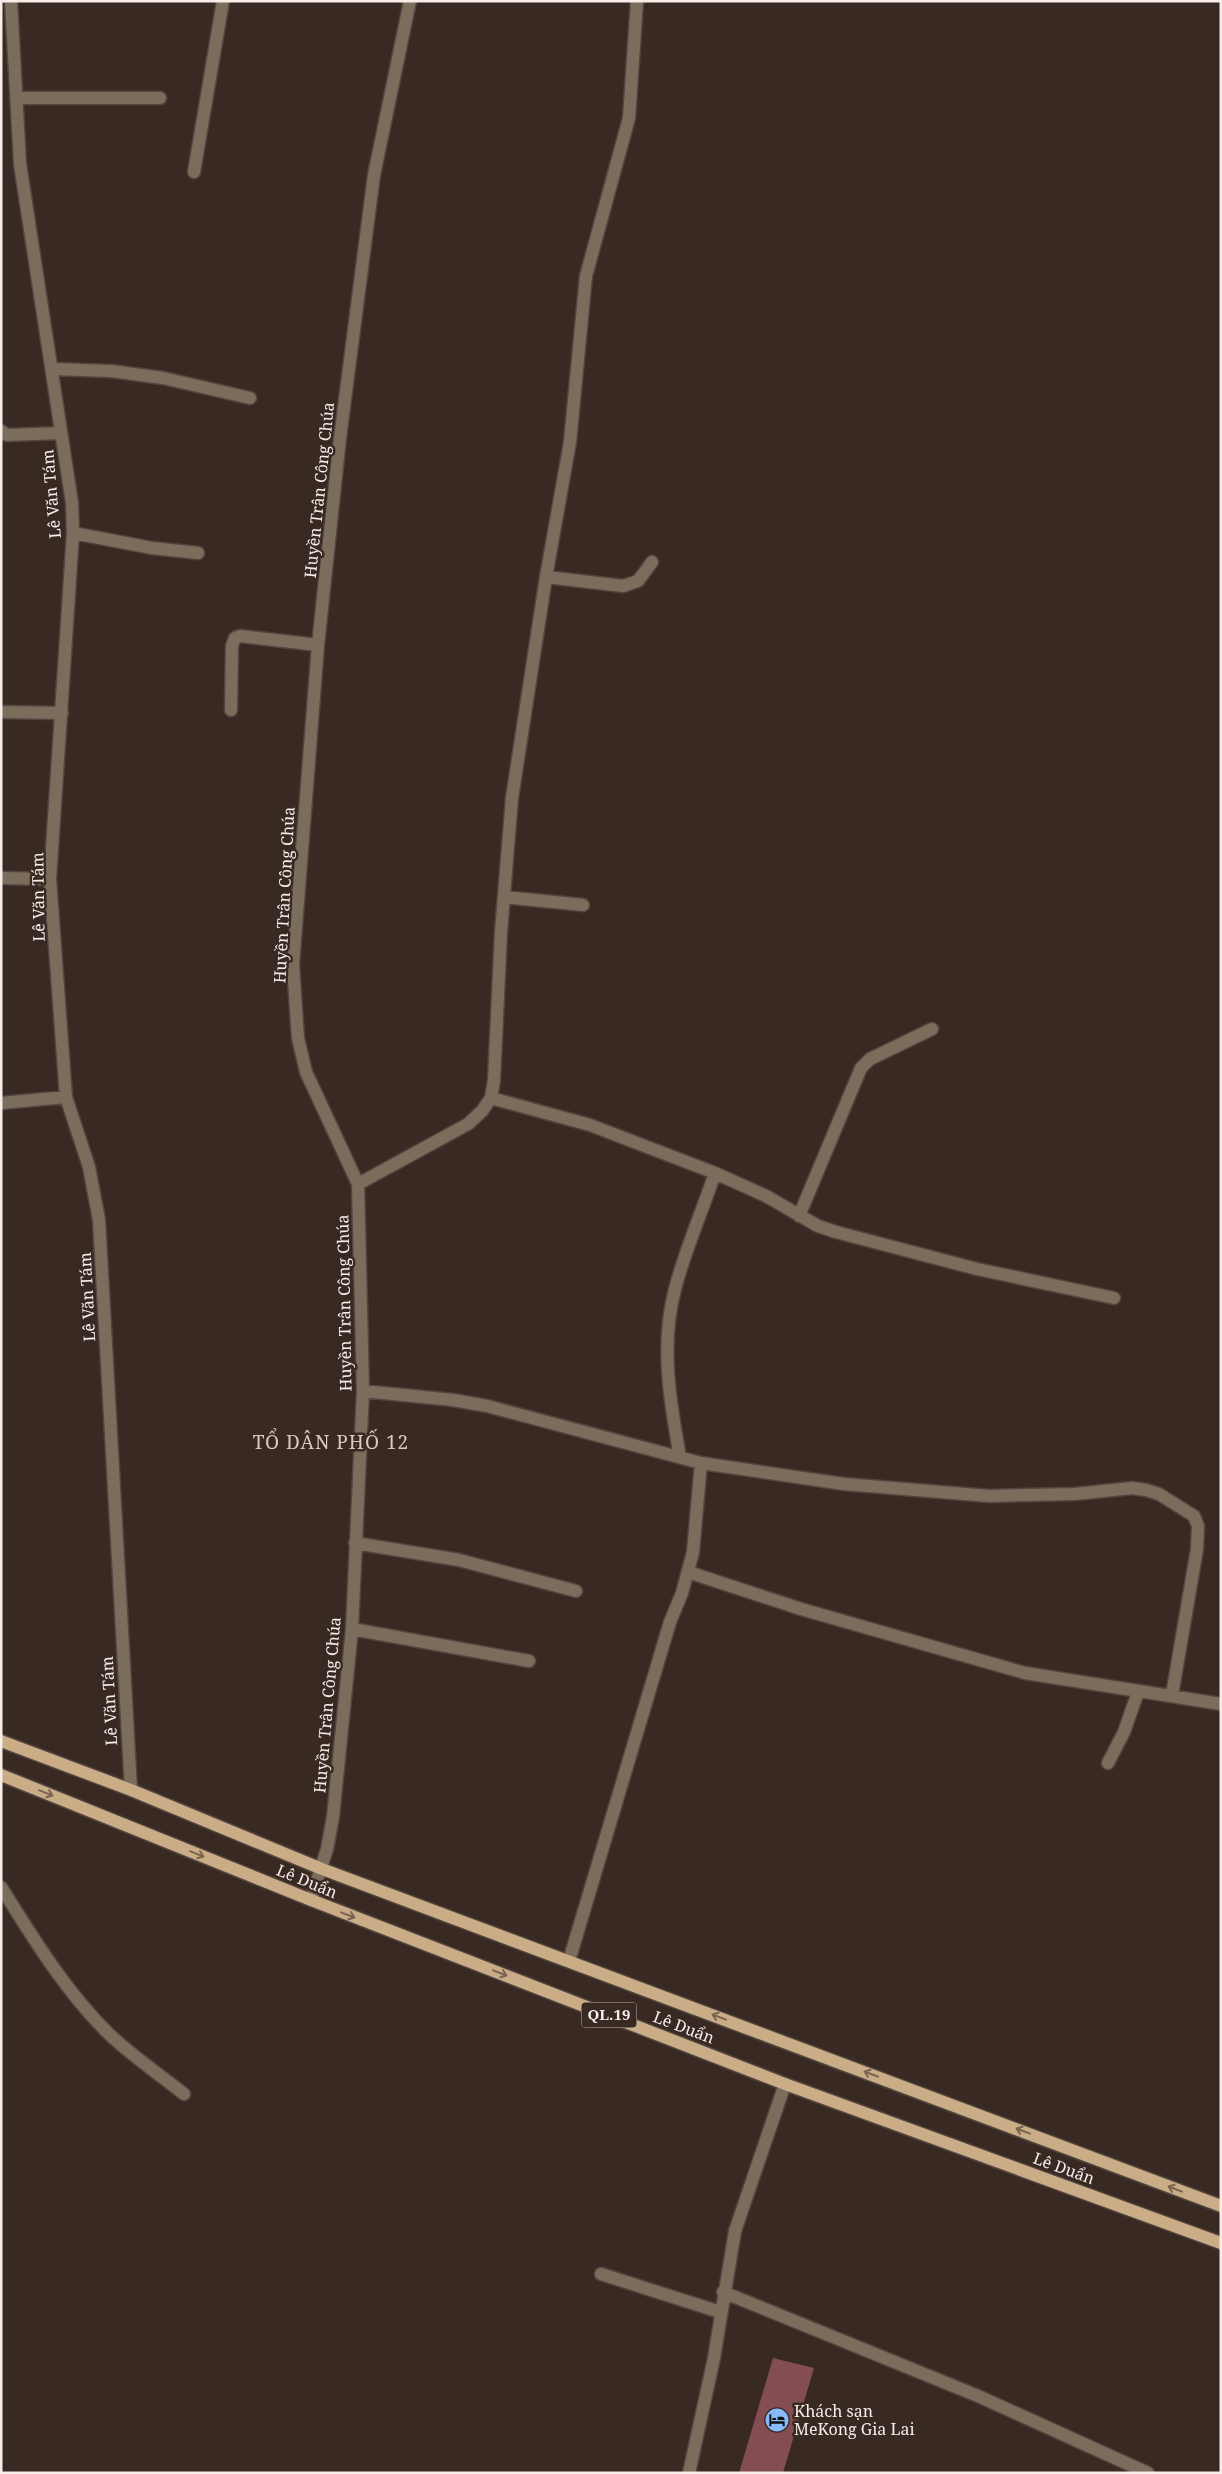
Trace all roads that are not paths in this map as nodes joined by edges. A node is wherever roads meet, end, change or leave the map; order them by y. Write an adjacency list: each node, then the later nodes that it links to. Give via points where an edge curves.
1 (11, 1): 5 (street, Lê Văn Tám)
2 (223, 1): 7 (street)
3 (410, 1): 16 (street, Huyền Trân Công Chúa, via 374,175 340,438)
4 (637, 1): 15 (street, via 629,118 586,276 570,442)
5 (16, 98): 6 (street); 8 (street, Lê Văn Tám, via 20,164)
6 (160, 98)
7 (194, 172)
8 (52, 369): 9 (street, via 137,374); 11 (street, Lê Văn Tám)
9 (250, 398)
10 (1, 431): 11 (street, via 7,435)
11 (62, 432): 12 (street, Lê Văn Tám)
12 (73, 533): 13 (street); 19 (street, Lê Văn Tám)
13 (198, 553)
14 (652, 562): 15 (street, via 638,581 623,586)
15 (546, 577): 22 (street, via 512,798)
16 (318, 645): 17 (street, via 235,638); 29 (street, Huyền Trân Công Chúa, via 293,965 295,1007 306,1072)
17 (230, 710)
18 (1, 712): 19 (street)
19 (62, 713): 21 (street, Lê Văn Tám)
20 (1, 878): 21 (street)
21 (50, 879): 25 (street, Lê Văn Tám)
22 (504, 897): 23 (street); 26 (street)
23 (583, 905)
24 (932, 1029): 30 (street, via 870,1059 861,1068)
25 (66, 1097): 27 (street); 46 (street, Lê Văn Tám, via 89,1167 99,1220)
26 (491, 1098): 28 (street, via 590,1125); 29 (street, via 468,1124)
27 (1, 1103)
28 (715, 1174): 30 (street, via 766,1196); 33 (street, via 674,1290 667,1371)
29 (358, 1184): 32 (street, Huyền Trân Công Chúa)
30 (799, 1216): 31 (street, via 836,1232 968,1267)
31 (1114, 1298)
32 (363, 1391): 33 (street, via 486,1406); 35 (street, Huyền Trân Công Chúa)
33 (680, 1457): 34 (street)
34 (701, 1463): 36 (street, via 693,1552); 41 (street, via 777,1476 916,1491 1023,1496 1132,1488 1158,1494 1194,1516 1198,1526)
35 (356, 1543): 37 (street, via 466,1562); 38 (street, Huyền Trân Công Chúa)
36 (688, 1572): 40 (street, via 801,1609 1025,1672); 50 (street, via 670,1622)
37 (576, 1591)
38 (352, 1629): 39 (street); 47 (street, Huyền Trân Công Chúa, via 333,1817)
39 (529, 1661)
40 (1138, 1692): 41 (street); 44 (street, via 1124,1732)
41 (1172, 1696): 42 (street)
42 (1221, 1704)
43 (1, 1741): 46 (main road, Lê Duẩn / QL.19)
44 (1108, 1763)
45 (1, 1775): 49 (main road, Lê Duẩn / QL.19, one-way to 49)
46 (131, 1790): 47 (main road, Lê Duẩn / QL.19)
47 (322, 1869): 49 (street, Huyền Trân Công Chúa); 50 (main road, Lê Duẩn / QL.19)
48 (1, 1887): 52 (street, via 26,1927 110,2035)
49 (311, 1900): 51 (main road, Lê Duẩn / QL.19, one-way to 51)
50 (569, 1961): 53 (main road, Lê Duẩn / QL.19, one-way to 50)
51 (785, 2084): 54 (main road, Lê Duẩn / QL.19); 56 (street, via 735,2231)
52 (184, 2094)
53 (1221, 2206)
54 (1221, 2242)
55 (601, 2274): 57 (street)
56 (723, 2292): 57 (street); 59 (street, via 978,2396)
57 (720, 2312): 58 (street, via 714,2358)
58 (689, 2473)
59 (1148, 2473)

